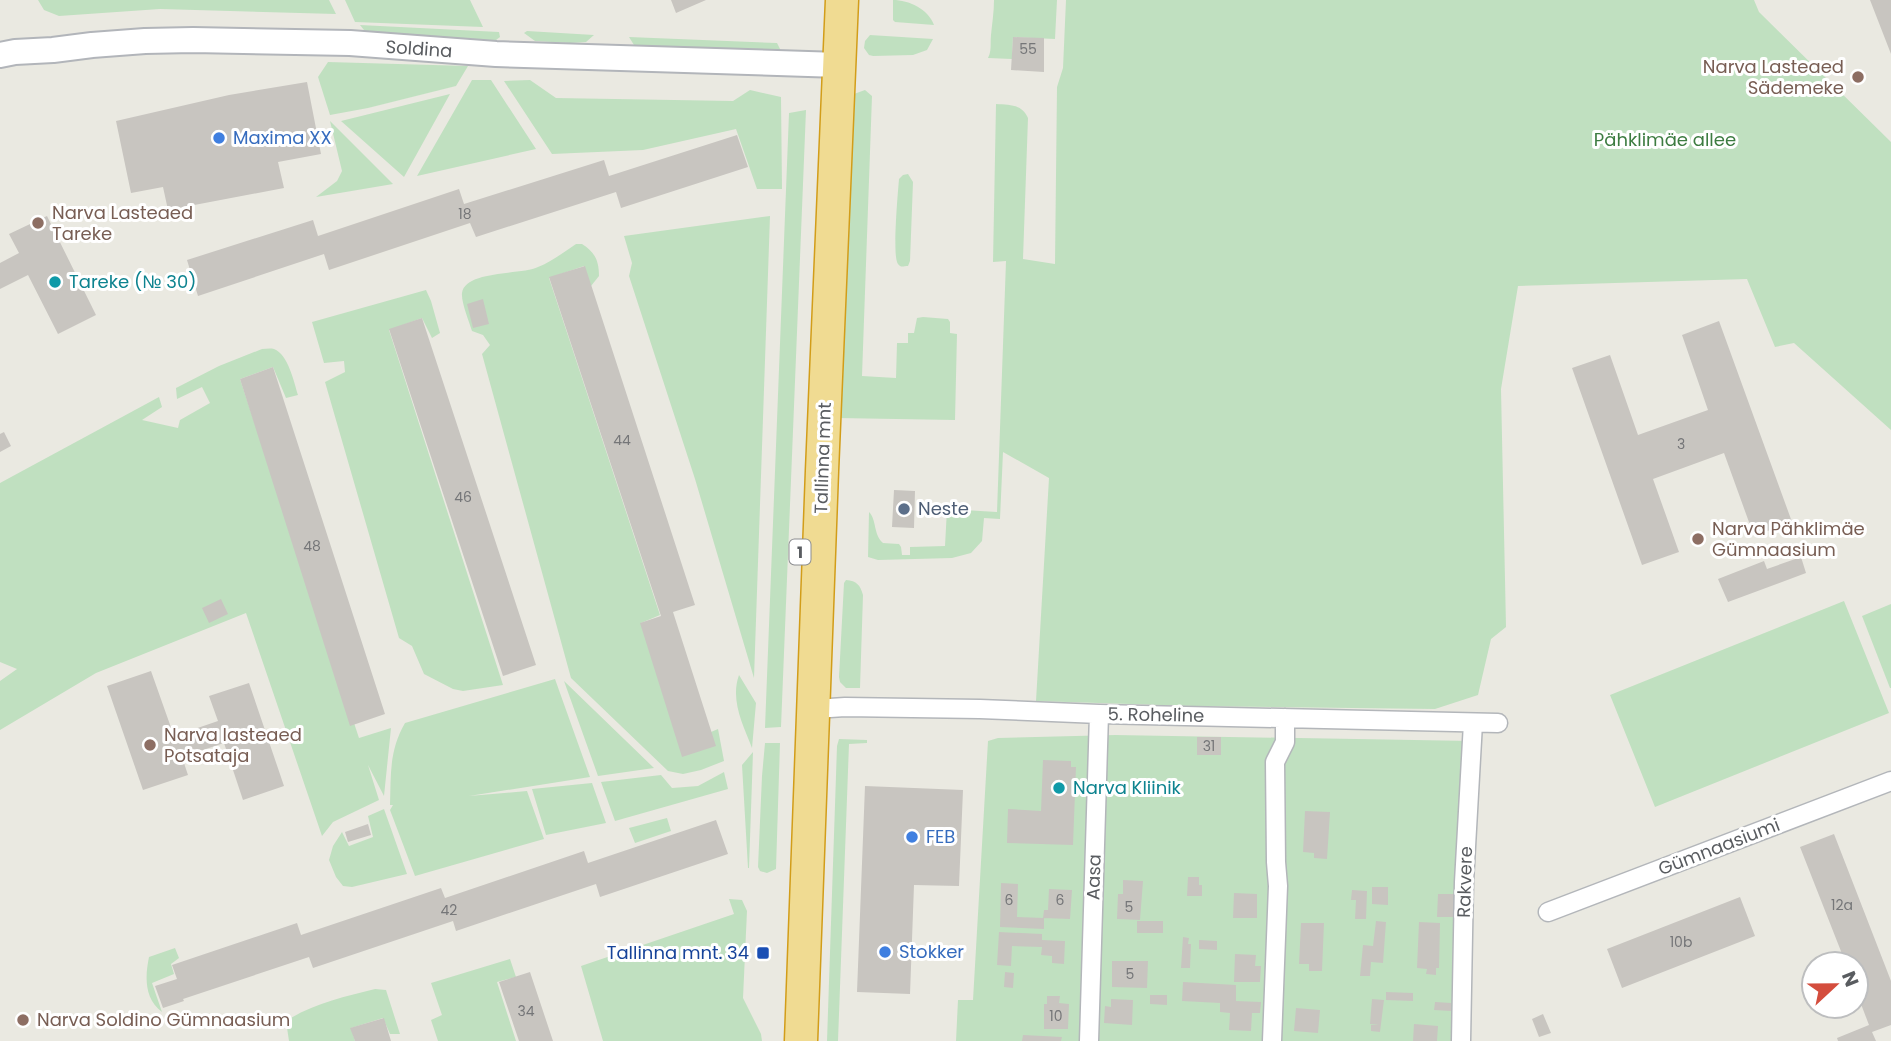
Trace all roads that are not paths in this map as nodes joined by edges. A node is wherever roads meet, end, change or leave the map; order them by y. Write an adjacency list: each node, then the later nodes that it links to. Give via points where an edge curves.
1 (823, 0): 4 (highway, Tallinna mnt / 1)
2 (842, 0): 4 (highway, Tallinna mnt / 1)
3 (0, 55): 4 (street, Soldina, via 193,40)
4 (830, 64): 5 (highway, Tallinna mnt / 1); 12 (highway, Tallinna mnt / 1, via 797,641)
5 (815, 709): 6 (street, 5. Roheline); 13 (highway, Tallinna mnt / 1)
6 (1099, 714): 7 (street, 5. Roheline); 14 (street, Aasa)
7 (1285, 718): 8 (street, 5. Roheline); 15 (street, via 1285,742 1275,762 1278,886)
8 (1473, 723): 9 (street, 5. Roheline); 16 (street, Rakvere)
9 (1498, 723)
10 (1891, 782): 11 (street, Gümnaasiumi)
11 (1548, 912)
12 (784, 1041)
13 (801, 1041)
14 (1089, 1041)
15 (1272, 1041)
16 (1461, 1041)

